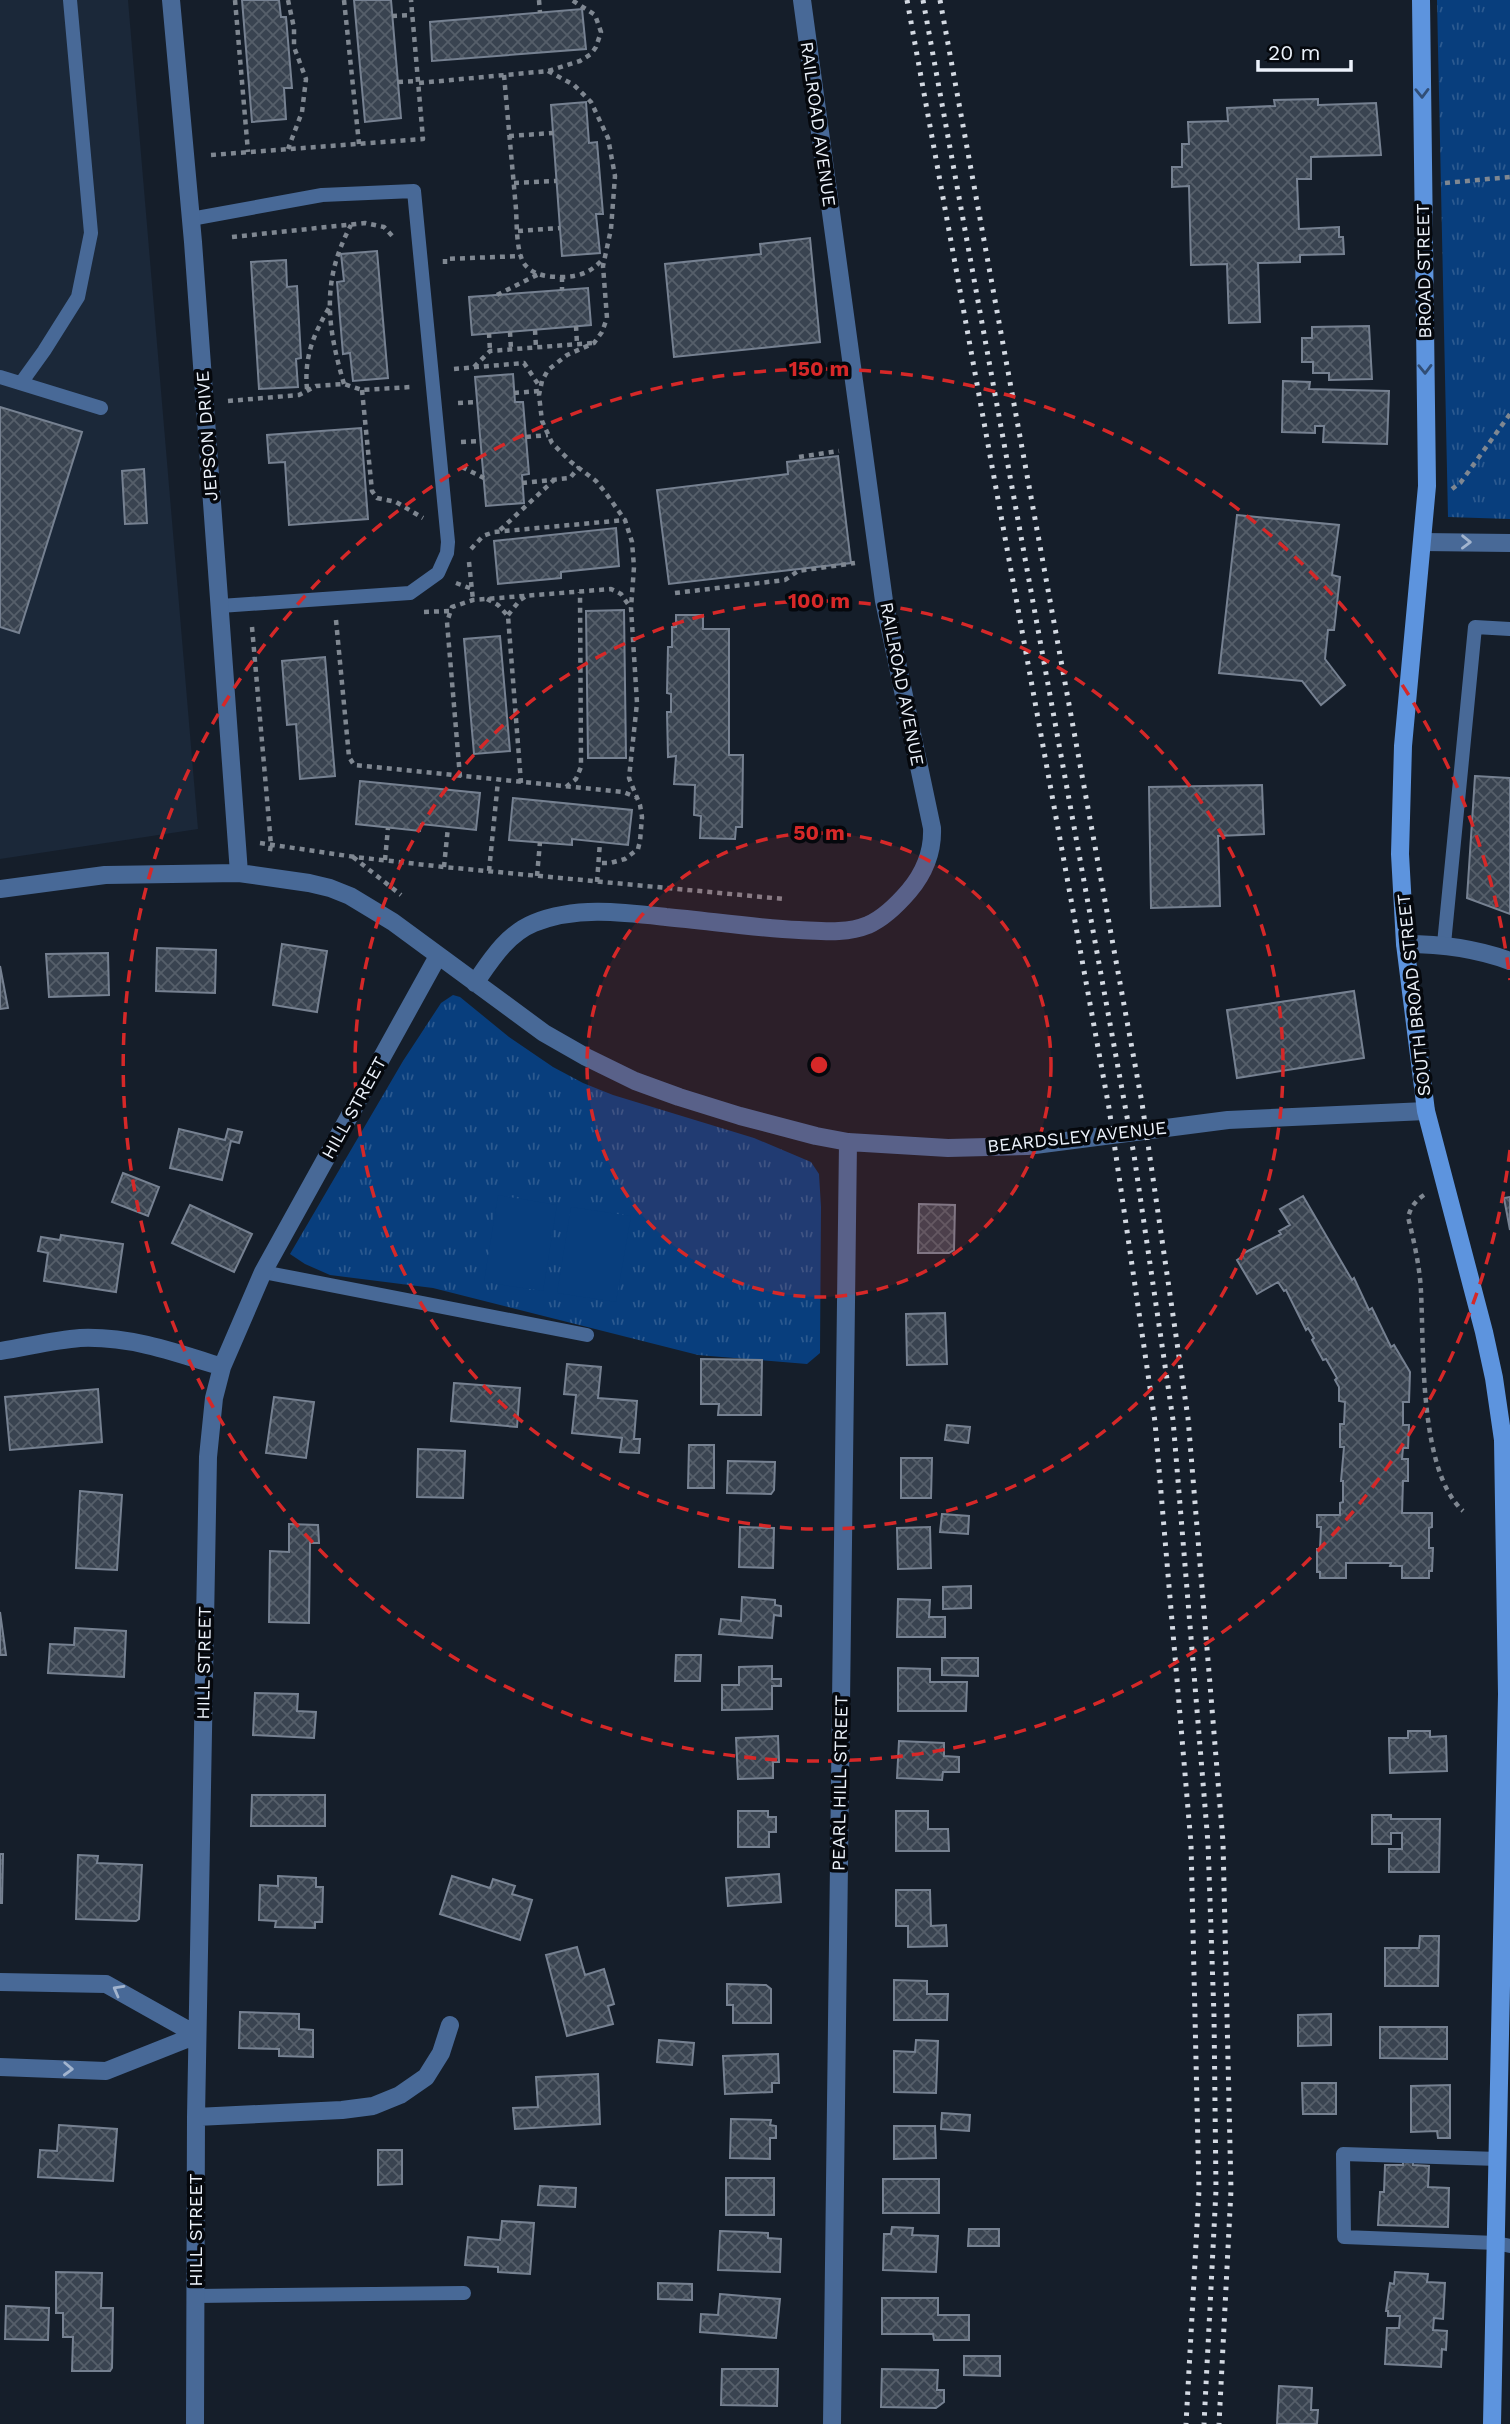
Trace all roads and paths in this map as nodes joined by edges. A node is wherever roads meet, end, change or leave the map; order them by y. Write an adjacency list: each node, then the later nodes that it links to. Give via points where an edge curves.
1 (70, 0): 55 (lane, via 91,233 78,297)
2 (171, 0): 28 (street, JEPSON DRIVE)
3 (235, 0): 22 (path)
4 (288, 0): 21 (path, via 295,47 306,79 302,112)
5 (344, 0): 20 (path)
6 (411, 0): 12 (path)
7 (539, 0): 11 (path)
8 (572, 0): 14 (path, via 595,15 600,40 580,61)
9 (802, 0): 90 (street, RAILROAD AVENUE)
10 (1421, 0): 27 (main road, BROAD STREET, one-way to 27)
11 (540, 13)
12 (412, 15): 13 (path); 17 (path)
13 (392, 16)
14 (548, 71): 15 (path); 35 (path, via 583,92 608,138 615,176)
15 (504, 75): 17 (path); 19 (path)
16 (398, 82): 17 (path)
17 (418, 82): 20 (path, via 423,139)
18 (553, 133): 19 (path)
19 (509, 136): 26 (path)
20 (359, 144): 21 (path)
21 (288, 149): 22 (path)
22 (248, 152): 23 (path)
23 (211, 155)
24 (1510, 177): 27 (path)
25 (556, 181): 26 (path)
26 (514, 183): 31 (path)
27 (1423, 186): 86 (main road, BROAD STREET, one-way to 86, via 1427,486)
28 (191, 219): 32 (street, JEPSON DRIVE); 57 (lane, via 322,195 414,191)
29 (351, 225): 32 (path); 33 (path, via 384,227); 41 (path, via 337,254)
30 (560, 228): 31 (path)
31 (518, 231): 34 (path)
32 (192, 242): 64 (street, JEPSON DRIVE)
33 (398, 248)
34 (521, 256): 36 (path); 37 (path, via 528,268)
35 (606, 257): 38 (path, via 582,275); 46 (path, via 607,318)
36 (445, 259)
37 (539, 274): 38 (path); 40 (path)
38 (562, 277): 39 (path)
39 (562, 290)
40 (497, 295)
41 (329, 307): 56 (path); 59 (path, via 310,343)
42 (576, 326): 47 (path)
43 (535, 330): 48 (path)
44 (510, 331): 49 (path)
45 (489, 333): 50 (path)
46 (594, 343): 47 (path); 60 (path, via 556,362)
47 (577, 344): 48 (path)
48 (536, 348): 49 (path)
49 (511, 349): 50 (path)
50 (490, 351): 51 (path)
51 (474, 367): 52 (path); 60 (path, via 524,363)
52 (454, 369)
53 (409, 373): 58 (path)
54 (0, 377): 55 (lane)
55 (21, 383): 67 (lane)
56 (344, 384): 59 (path); 61 (path)
57 (432, 385): 58 (path); 98 (lane, via 448,542 438,573 410,593)
58 (410, 387): 61 (path); 63 (path)
59 (307, 389): 64 (path, via 299,396)
60 (540, 389): 62 (path); 69 (path, via 539,409)
61 (362, 390): 82 (path, via 372,491 377,498 396,502)
62 (514, 393)
63 (411, 400)
64 (205, 402): 98 (street, JEPSON DRIVE)
65 (477, 402): 66 (path)
66 (457, 403)
67 (100, 408)
68 (1510, 414): 80 (path)
69 (548, 435): 70 (path); 76 (path)
70 (526, 437)
71 (481, 441): 72 (path)
72 (460, 443)
73 (799, 457): 74 (path, via 839,451)
74 (841, 464)
75 (462, 466): 77 (path)
76 (579, 467): 78 (path, via 570,478); 83 (path, via 596,481)
77 (484, 478)
78 (554, 480): 79 (path); 85 (path)
79 (522, 483)
80 (1452, 489)
81 (422, 505): 82 (path)
82 (423, 518): 84 (path)
83 (625, 520): 85 (path); 99 (path, via 632,542)
84 (424, 531)
85 (500, 531): 89 (path, via 483,536)
86 (1422, 542): 87 (street, one-way to 87); 127 (main road, SOUTH BROAD STREET, via 1400,801)
87 (1510, 543)
88 (852, 551): 91 (path)
89 (469, 552)
90 (879, 561): 91 (path); 131 (street, RAILROAD AVENUE, via 932,828 927,862 902,900 869,924 831,931 629,913 570,913 516,933)
91 (853, 564): 95 (path, via 798,571 785,580)
92 (451, 580): 93 (path)
93 (472, 589)
94 (580, 592): 96 (path); 99 (path, via 611,589); 109 (path, via 581,767)
95 (675, 593)
96 (527, 596): 97 (path); 102 (path)
97 (486, 599): 100 (path, via 464,602); 102 (path)
98 (220, 606): 113 (street, JEPSON DRIVE)
99 (631, 608): 110 (path, via 637,694 629,778)
100 (450, 610): 101 (path); 106 (path, via 447,622)
101 (412, 613)
102 (508, 616): 108 (path)
103 (336, 620): 106 (path, via 350,761 359,767)
104 (252, 627): 116 (path)
105 (1510, 629): 128 (lane, via 1475,627)
106 (460, 777): 107 (path)
107 (498, 781): 108 (path); 120 (path)
108 (521, 783): 109 (path)
109 (566, 787): 110 (path)
110 (636, 797): 118 (path, via 642,817 638,849 625,859)
111 (448, 827): 119 (path)
112 (388, 828): 117 (path)
113 (239, 839): 116 (path); 121 (street, JEPSON DRIVE)
114 (540, 842): 122 (path)
115 (600, 842): 118 (path)
116 (271, 845): 117 (path); 123 (path)
117 (385, 860): 119 (path)
118 (598, 863): 124 (path)
119 (444, 867): 120 (path)
120 (489, 871): 122 (path)
121 (239, 873): 123 (street, BEARDSLEY AVENUE); 125 (street, BEARDSLEY AVENUE, via 105,875)
122 (537, 876): 124 (path)
123 (267, 877): 129 (street, BEARDSLEY AVENUE, via 309,883 350,896)
124 (597, 882): 126 (path)
125 (0, 889)
126 (784, 899)
127 (1405, 944): 128 (street); 132 (main road, SOUTH BROAD STREET)
128 (1444, 944): 130 (street)
129 (438, 956): 131 (street, BEARDSLEY AVENUE); 135 (street, HILL STREET)
130 (1510, 961)
131 (475, 983): 133 (street, BEARDSLEY AVENUE, via 544,1034 635,1081 740,1116)
132 (1426, 1111): 133 (street, BEARDSLEY AVENUE, via 1228,1120 1027,1146 948,1148); 134 (main road, SOUTH BROAD STREET)
133 (848, 1142): 151 (street, PEARL HILL STREET)
134 (1444, 1186): 139 (main road, SOUTH BROAD STREET, via 1484,1332); 140 (path, via 1416,1201 1408,1217 1421,1289 1429,1428 1444,1484 1452,1502)
135 (263, 1272): 136 (lane); 138 (street, HILL STREET)
136 (587, 1335)
137 (0, 1351): 138 (street, via 78,1338 102,1339 158,1347)
138 (222, 1367): 143 (street, HILL STREET, via 208,1458)
139 (1507, 1440): 146 (main road, SOUTH BROAD STREET)
140 (1463, 1511)
141 (0, 1982): 143 (street, one-way to 141, via 106,1984)
142 (450, 2025): 145 (street, via 441,2053 426,2077 373,2106)
143 (197, 2035): 144 (street, one-way to 143, via 106,2071); 145 (street, HILL STREET)
144 (0, 2067)
145 (196, 2117): 149 (street, HILL STREET)
146 (1502, 2168): 147 (main road, SOUTH BROAD STREET); 147 (lane, via 1343,2154 1344,2236)
147 (1503, 2245): 152 (main road, SOUTH BROAD STREET)
148 (464, 2293): 149 (lane)
149 (196, 2296): 150 (street, HILL STREET)
150 (195, 2424)
151 (832, 2424)
152 (1492, 2424)

